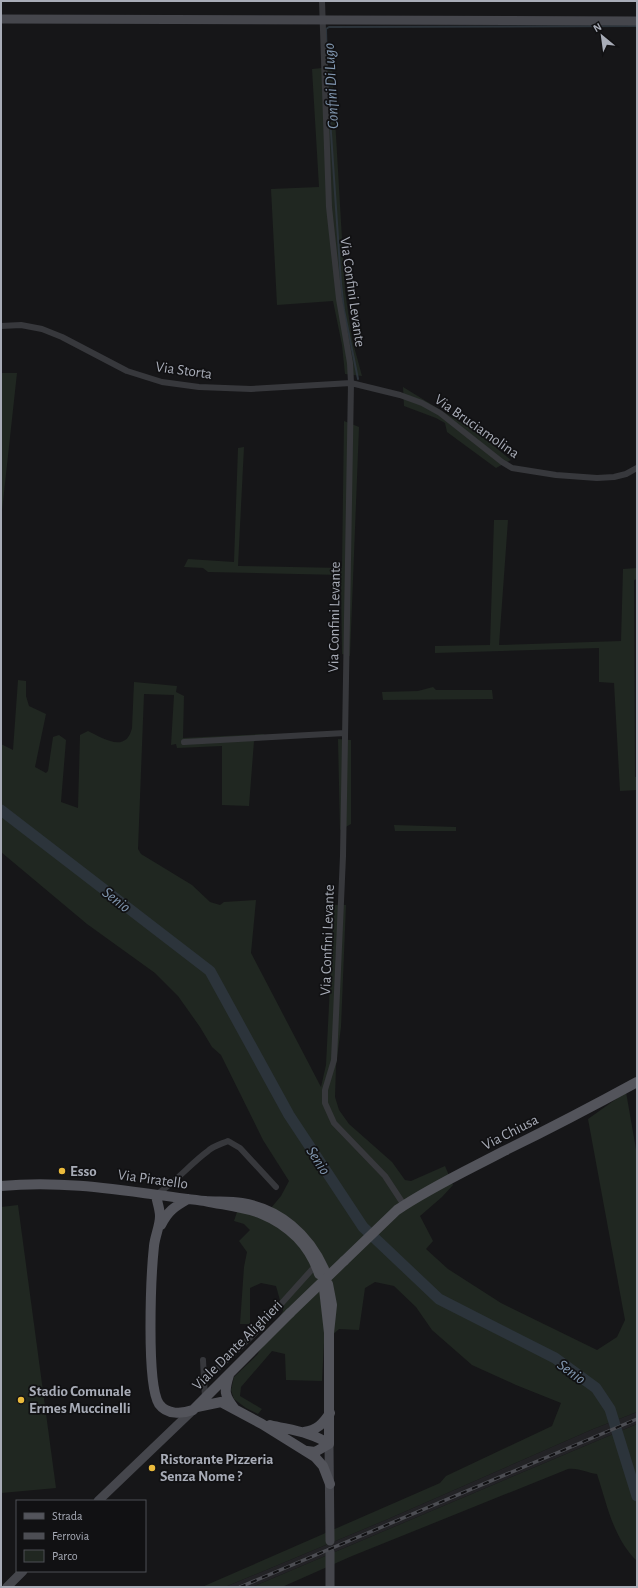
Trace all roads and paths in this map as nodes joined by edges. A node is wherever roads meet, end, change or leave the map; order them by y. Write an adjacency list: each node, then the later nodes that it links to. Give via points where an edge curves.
1 (322, 1): 3 (street, Via Confini Levante)
2 (1, 19): 3 (street)
3 (322, 21): 4 (street); 6 (street, Via Confini Levante, via 329,207)
4 (637, 21)
5 (1, 326): 6 (street, Via Storta, via 21,325 42,329 62,336 127,371 162,382 198,387 251,389)
6 (351, 382): 7 (street, Via Bruciamolina, via 422,403 440,413 512,468 597,478 626,474); 8 (street, Via Confini Levante)
7 (637, 468)
8 (345, 734): 9 (street); 15 (street, Via Confini Levante, via 343,856 334,1060 325,1090 325,1103 334,1123 385,1176)
9 (184, 742)
10 (637, 1082): 15 (main road, Via Chiusa, via 437,1185)
11 (1, 1186): 13 (main road, Via Piratello, via 64,1184)
12 (276, 1187): 13 (street, via 240,1148 228,1140 209,1149 169,1187)
13 (156, 1195): 14 (main road, Via Piratello); 16 (main road, via 160,1216)
14 (188, 1199): 16 (main road, via 166,1214); 17 (main road, Via Piratello, via 242,1203 274,1214 300,1232 316,1252)
15 (401, 1208): 20 (main road, Viale Dante Alighieri, bridge)
16 (157, 1232): 24 (main road, via 153,1259 151,1340 155,1395 159,1404 171,1412 182,1414)
17 (320, 1269): 21 (street)
18 (326, 1287): 25 (main road)
19 (204, 1360): 21 (street)
20 (229, 1374): 22 (main road, Viale Dante Alighieri); 23 (main road, via 224,1389 227,1399)
21 (204, 1380): 22 (street)
22 (205, 1398): 24 (main road, Viale Dante Alighieri)
23 (234, 1408): 24 (main road, via 221,1402); 26 (main road)
24 (194, 1409): 31 (street, Viale Dante Alighieri)
25 (330, 1413): 27 (main road, via 324,1423 313,1431); 28 (main road)
26 (262, 1424): 27 (main road); 29 (main road)
27 (304, 1433): 28 (main road, via 321,1438)
28 (329, 1444): 29 (main road, via 315,1452); 30 (street)
29 (307, 1451): 30 (main road, via 323,1466)
30 (330, 1484): 32 (street)
31 (99, 1500)
32 (330, 1541)
33 (330, 1552): 37 (street)
34 (22, 1572): 35 (street)
35 (9, 1584): 36 (street)
36 (1, 1586)
37 (330, 1587)

